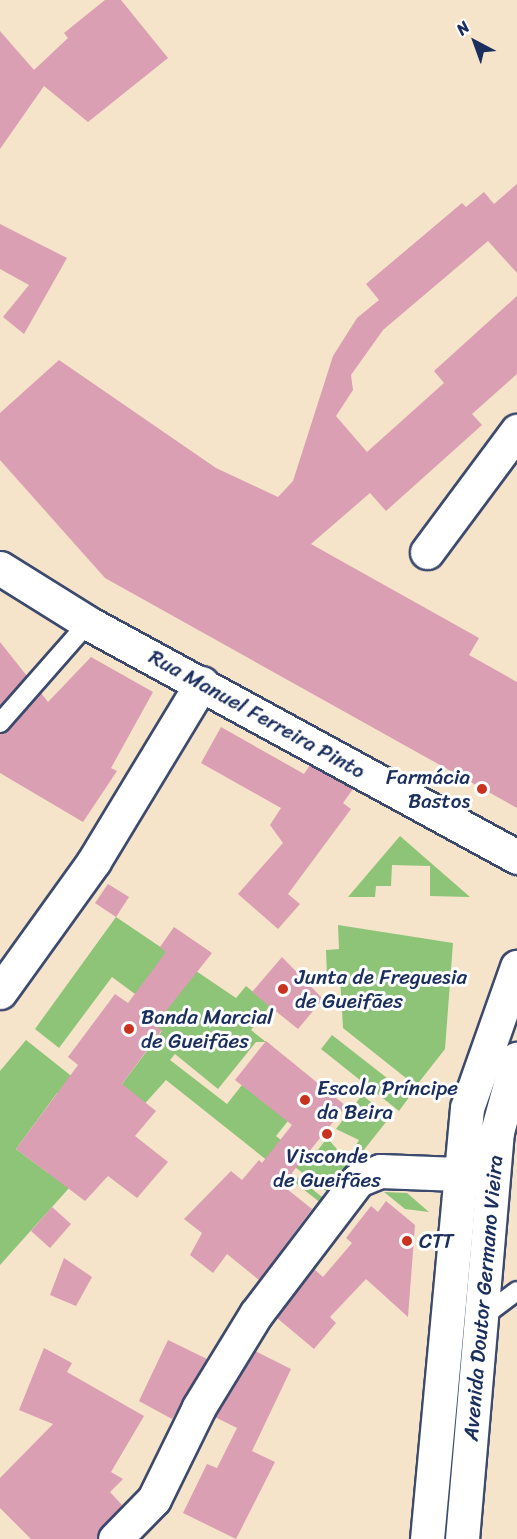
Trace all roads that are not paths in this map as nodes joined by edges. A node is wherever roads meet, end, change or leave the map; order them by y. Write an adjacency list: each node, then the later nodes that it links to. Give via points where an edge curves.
1 (517, 431): 2 (street)
2 (427, 552)
3 (0, 568): 4 (street, Rua Manuel Ferreira Pinto)
4 (88, 623): 5 (street, Rua Manuel Ferreira Pinto); 6 (lane)
5 (202, 683): 7 (street, Rua Manuel Ferreira Pinto); 9 (street, via 94,861)
6 (0, 723)
7 (517, 857)
8 (517, 967): 11 (street, Avenida Doutor Germano Vieira, via 476,1072)
9 (0, 992)
10 (516, 1070): 12 (street, Avenida Doutor Germano Vieira)
11 (458, 1174): 12 (street); 14 (street, Avenida Doutor Germano Vieira); 16 (street, via 380,1171 358,1180 256,1314 199,1407 154,1499)
12 (492, 1178): 15 (street, Avenida Doutor Germano Vieira)
13 (517, 1290): 15 (lane)
14 (447, 1315): 15 (street); 17 (street, Avenida Doutor Germano Vieira)
15 (481, 1318): 18 (street, Avenida Doutor Germano Vieira)
16 (115, 1539)
17 (427, 1539)
18 (462, 1539)

